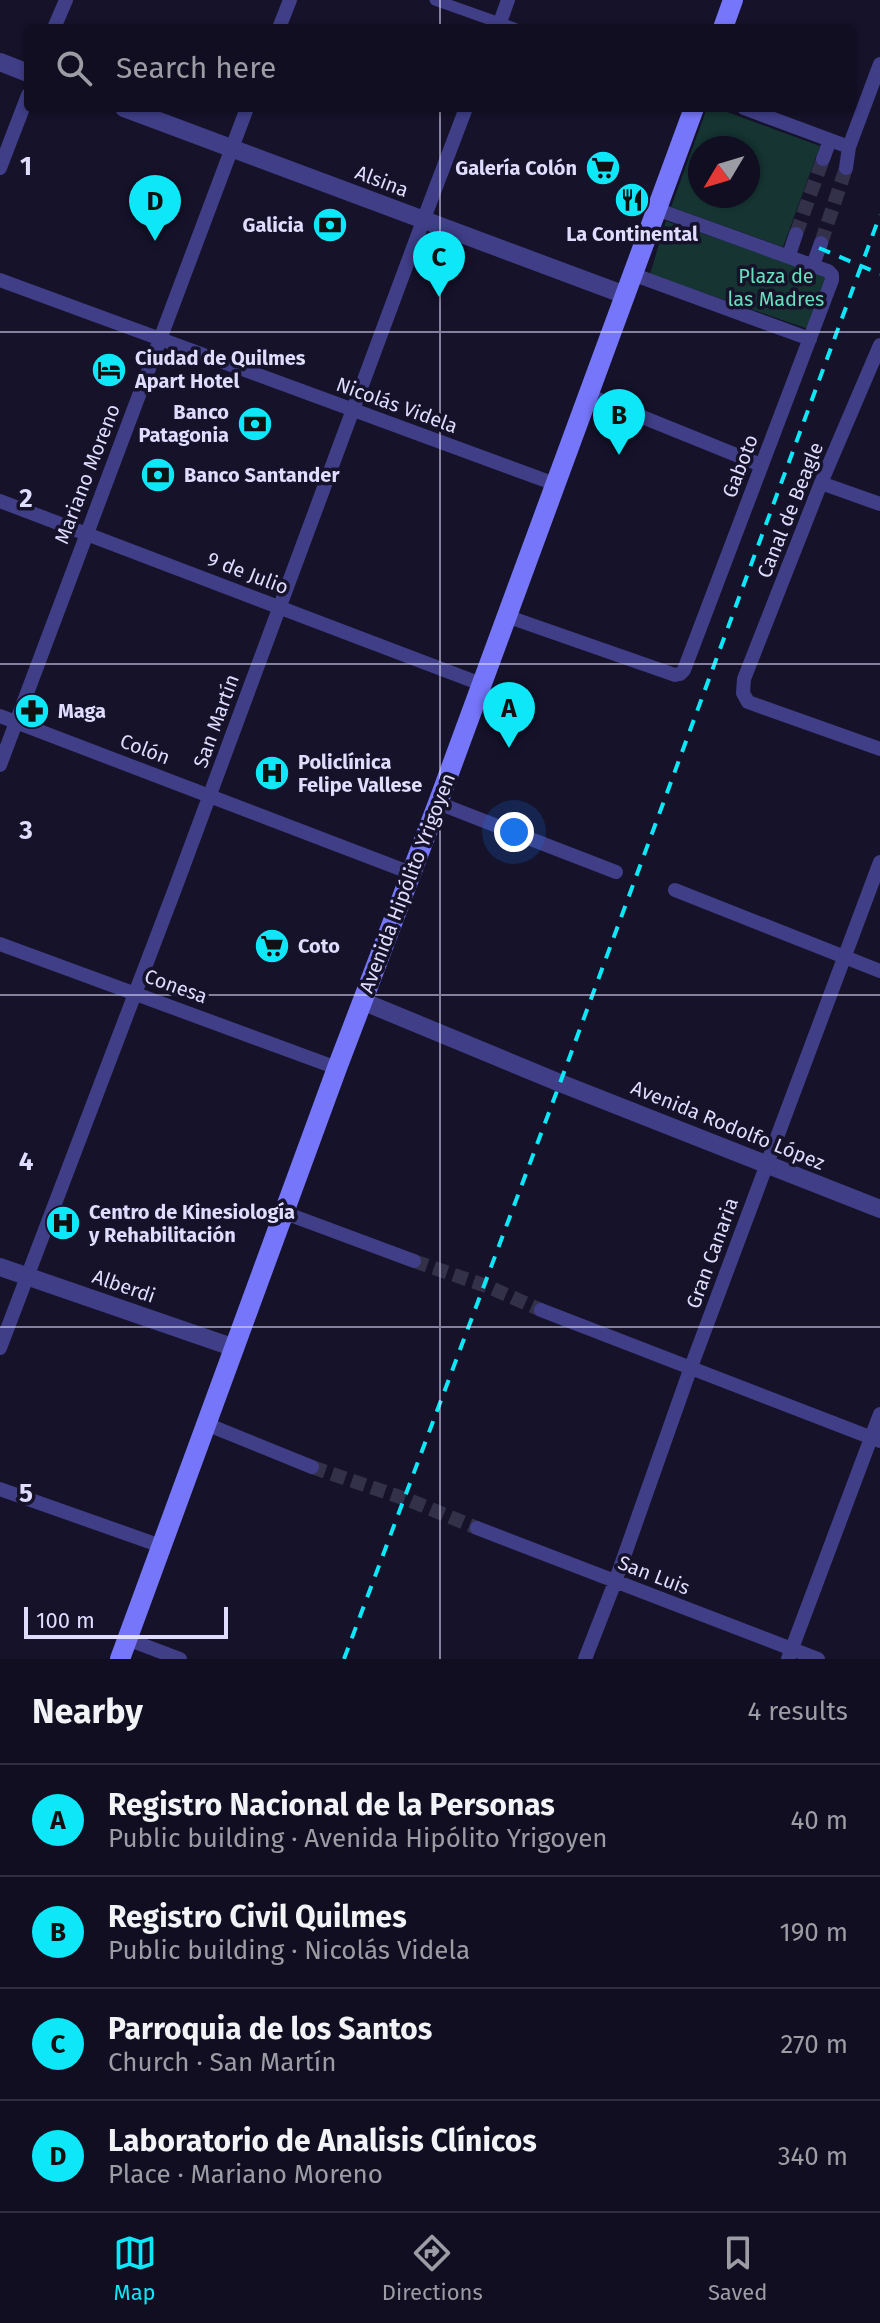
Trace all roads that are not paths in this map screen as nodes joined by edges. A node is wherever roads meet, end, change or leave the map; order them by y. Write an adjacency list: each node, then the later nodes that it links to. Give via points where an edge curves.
1 (66, 0): 6 (street)
2 (290, 0): 7 (street)
3 (435, 0): 8 (street)
4 (508, 0): 9 (street)
5 (733, 0): 10 (main road)
6 (56, 24)
7 (281, 24)
8 (499, 24)
9 (504, 24)
10 (724, 24)
11 (0, 62): 13 (street)
12 (880, 64): 22 (street)
13 (24, 71)
14 (24, 105): 24 (street)
15 (135, 112): 21 (street, Alsina)
16 (245, 112): 21 (street, Mariano Moreno)
17 (464, 112): 27 (street, San Martín)
18 (692, 112): 26 (main road, Avenida Hipólito Yrigoyen)
19 (755, 112): 20 (street)
20 (830, 140): 22 (street); 23 (street)
21 (231, 147): 27 (street, Alsina); 35 (street, Mariano Moreno)
22 (849, 147): 25 (street)
23 (823, 159)
24 (0, 168)
25 (846, 168)
26 (656, 209): 30 (street); 32 (main road, Avenida Hipólito Yrigoyen)
27 (423, 221): 34 (street, Alsina); 39 (street, San Martín)
28 (796, 234): 30 (street)
29 (821, 243): 31 (street)
30 (789, 255): 31 (street)
31 (813, 265): 36 (street, Gaboto, via 832,275)
32 (632, 274): 34 (main road, Avenida Hipólito Yrigoyen); 36 (street)
33 (0, 280): 35 (street, Nicolás Videla)
34 (625, 295): 38 (main road, Avenida Hipólito Yrigoyen)
35 (161, 339): 39 (street, Nicolás Videla); 45 (street, Mariano Moreno)
36 (810, 339): 40 (street, Gaboto)
37 (880, 345): 41 (street, Canal de Beagle)
38 (588, 395): 40 (street); 42 (main road, Avenida Hipólito Yrigoyen)
39 (354, 411): 42 (street, Nicolás Videla); 46 (street, San Martín)
40 (761, 465): 47 (street, Gaboto, via 680,674)
41 (821, 483): 44 (street); 51 (street, Canal de Beagle, via 743,693 748,702)
42 (555, 484): 47 (main road, Avenida Hipólito Yrigoyen)
43 (0, 501): 45 (street, 9 de Julio)
44 (880, 504)
45 (86, 533): 46 (street, 9 de Julio); 50 (street, Mariano Moreno)
46 (280, 607): 48 (street, 9 de Julio); 53 (street, San Martín)
47 (506, 616): 48 (main road, Avenida Hipólito Yrigoyen)
48 (481, 684): 54 (main road, Avenida Hipólito Yrigoyen)
49 (0, 716): 50 (street, Colón)
50 (16, 722): 52 (street, Mariano Moreno); 53 (street, Colón)
51 (880, 749)
52 (0, 765)
53 (210, 795): 57 (street, Colón); 62 (street, San Martín)
54 (438, 803): 56 (street); 57 (main road, Avenida Hipólito Yrigoyen)
55 (880, 862): 60 (street, Gran Canaria)
56 (616, 872)
57 (411, 873): 63 (main road, Avenida Hipólito Yrigoyen)
58 (675, 890): 60 (street)
59 (0, 944): 62 (street, Conesa)
60 (845, 956): 61 (street); 65 (street, Gran Canaria)
61 (880, 971)
62 (136, 994): 64 (street, Conesa); 70 (street, San Martín)
63 (362, 1001): 64 (main road, Avenida Hipólito Yrigoyen); 65 (street, Avenida Rodolfo López)
64 (337, 1068): 67 (main road, Avenida Hipólito Yrigoyen)
65 (766, 1164): 66 (street, Avenida Rodolfo López); 74 (street, Gran Canaria)
66 (880, 1209)
67 (285, 1213): 68 (street); 73 (main road, Avenida Hipólito Yrigoyen)
68 (414, 1261)
69 (0, 1267): 70 (street, Alberdi)
70 (26, 1276): 72 (street, San Martín); 73 (street, Alberdi)
71 (541, 1310): 74 (street)
72 (0, 1348)
73 (235, 1348): 76 (main road, Avenida Hipólito Yrigoyen)
74 (691, 1367): 77 (street); 82 (street, Gran Canaria)
75 (880, 1414): 77 (street)
76 (206, 1424): 78 (street); 81 (main road, Avenida Hipólito Yrigoyen)
77 (876, 1439): 84 (street)
78 (312, 1467)
79 (0, 1489): 81 (street)
80 (477, 1528): 82 (street, San Luis)
81 (161, 1546): 83 (main road, Avenida Hipólito Yrigoyen)
82 (615, 1582): 84 (street, San Luis); 86 (street, Gran Canaria)
83 (123, 1649): 85 (street)
84 (790, 1654): 87 (street, San Luis)
85 (180, 1659)
86 (585, 1659)
87 (818, 1659)

